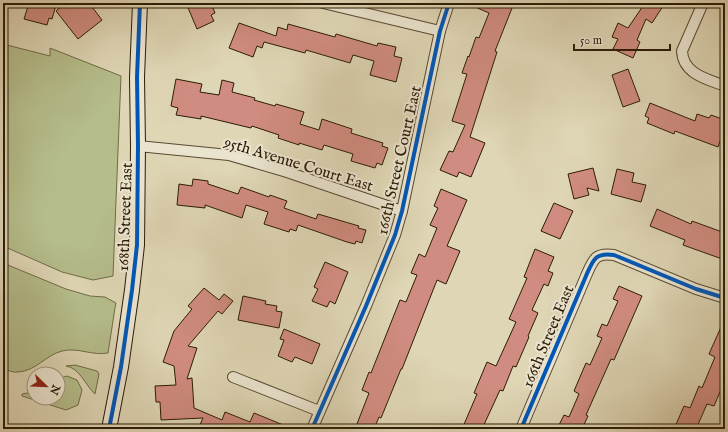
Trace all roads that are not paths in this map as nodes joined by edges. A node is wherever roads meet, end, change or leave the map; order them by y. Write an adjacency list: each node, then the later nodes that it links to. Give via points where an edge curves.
1 (140, 3): 7 (street, 168th Street East)
2 (323, 3): 5 (street)
3 (449, 3): 5 (street, 166th Street Court East)
4 (703, 3): 6 (street, via 682,51 682,58 694,74)
5 (440, 31): 8 (street, 166th Street Court East)
6 (725, 86)
7 (138, 146): 8 (street, 95th Avenue Court East, via 229,155); 12 (street, 168th Street East, via 135,267)
8 (402, 211): 11 (street, 166th Street Court East, via 366,306)
9 (725, 298): 14 (street, 166th Street East, via 696,289 614,255 599,255 586,276)
10 (233, 377): 11 (street)
11 (319, 411): 13 (street, 166th Street Court East)
12 (109, 429)
13 (312, 429)
14 (521, 429)

